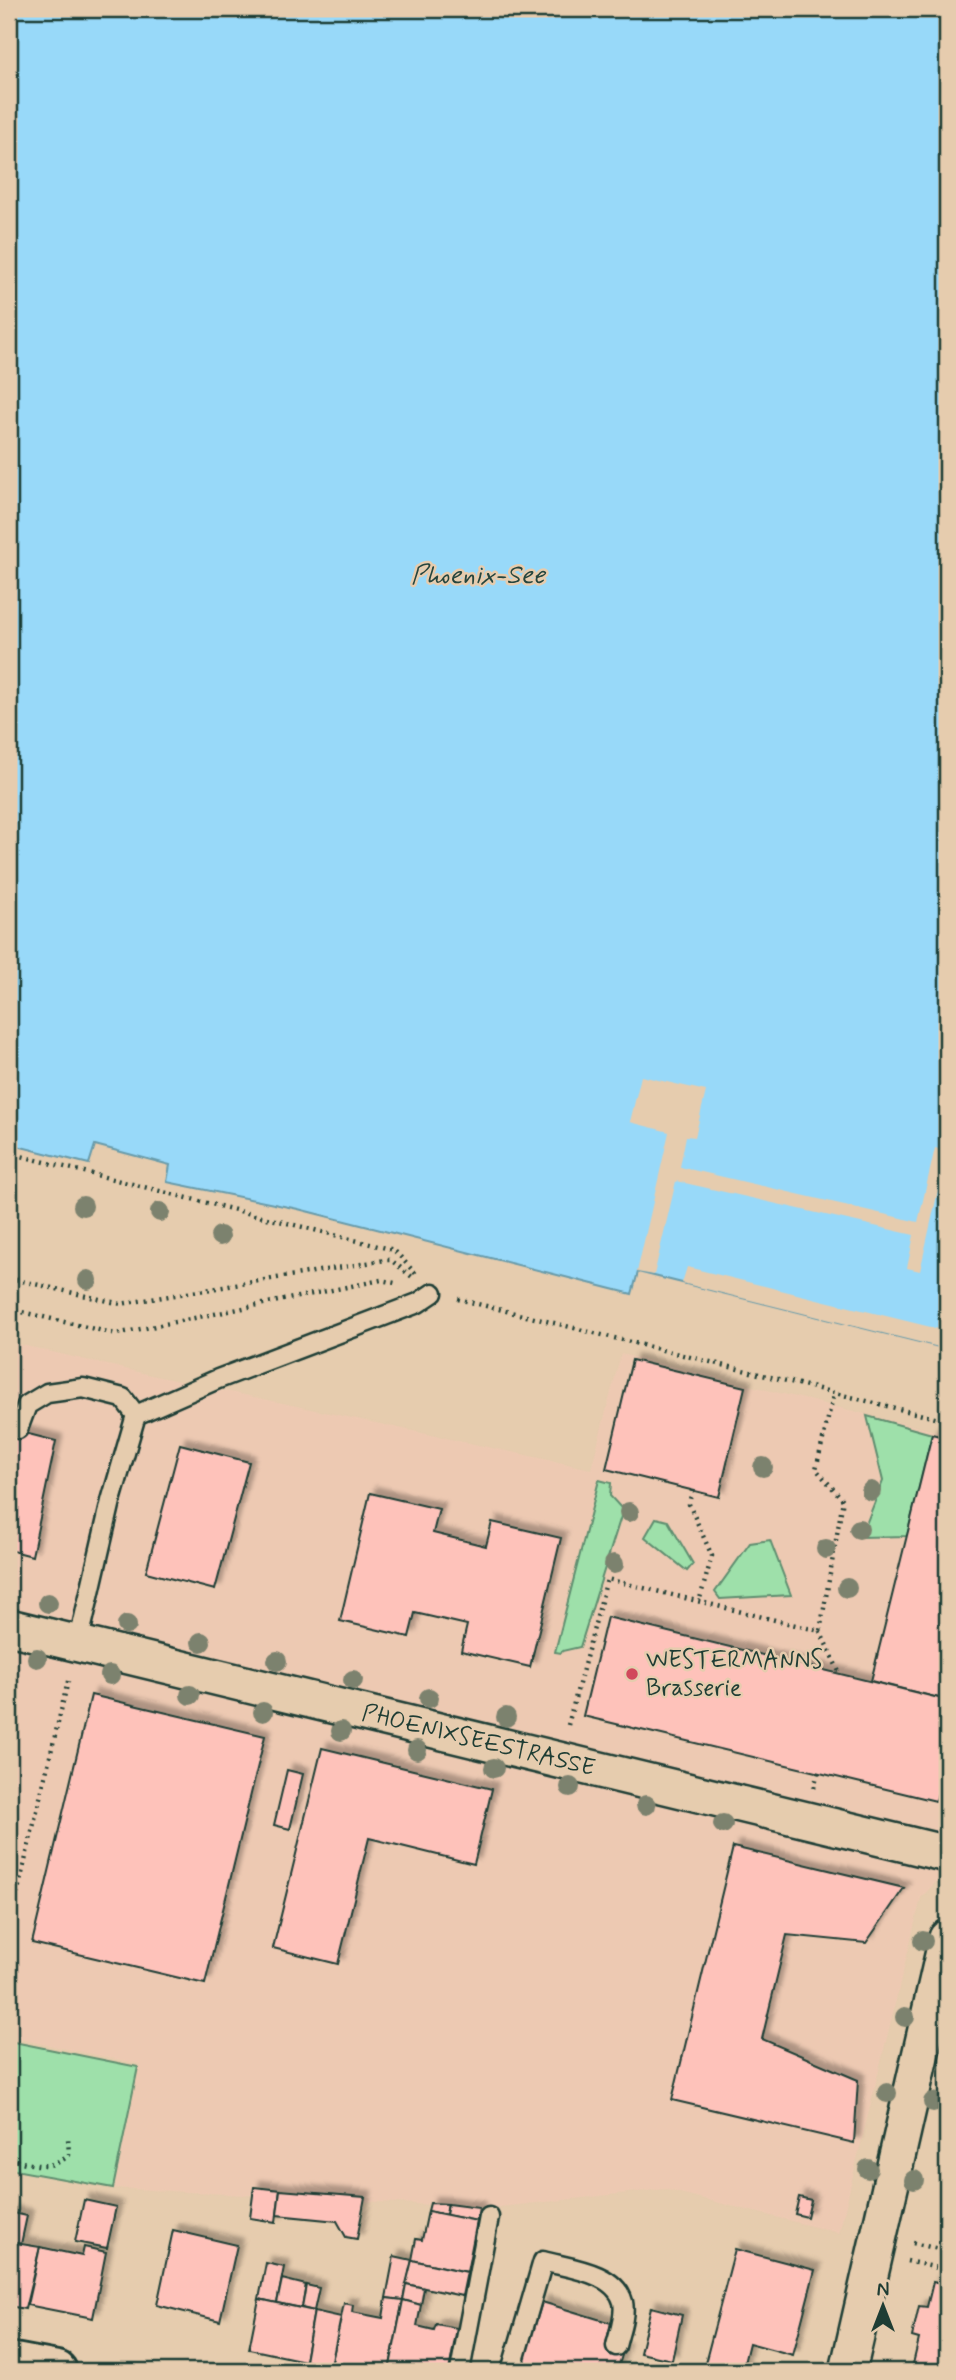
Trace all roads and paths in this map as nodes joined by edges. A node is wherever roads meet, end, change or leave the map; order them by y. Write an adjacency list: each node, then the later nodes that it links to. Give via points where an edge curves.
1 (9, 1153): 3 (path, via 394,1250)
2 (9, 1278): 3 (path, via 121,1304 391,1260)
3 (433, 1293): 4 (path, via 381,1280 116,1334); 5 (path); 6 (lane, via 418,1303 218,1378)
4 (9, 1309)
5 (834, 1393): 7 (path); 12 (path, via 816,1469 843,1500)
6 (136, 1415): 8 (lane, via 123,1398 83,1388 66,1389 47,1393 27,1405); 13 (lane)
7 (947, 1422)
8 (18, 1429)
9 (692, 1490): 10 (path, via 689,1504 712,1556)
10 (699, 1602): 12 (path); 15 (path, via 607,1579)
11 (9, 1627): 13 (street, PHOENIXSEESTRASSE)
12 (820, 1631): 14 (path)
13 (78, 1644): 18 (street, PHOENIXSEESTRASSE); 19 (path)
14 (840, 1674)
15 (567, 1730)
16 (818, 1772): 17 (path)
17 (814, 1788)
18 (947, 1854)
19 (9, 1928)
20 (947, 1938): 31 (street)
21 (68, 2137): 22 (path, via 69,2155 58,2165)
22 (9, 2159)
23 (489, 2217): 29 (lane)
24 (912, 2243): 25 (path)
25 (947, 2251)
26 (616, 2346): 30 (lane, via 623,2302 614,2286 602,2278 543,2261)
27 (16, 2366): 28 (main road)
28 (57, 2371)
29 (460, 2371)
30 (511, 2371)
31 (848, 2371)

